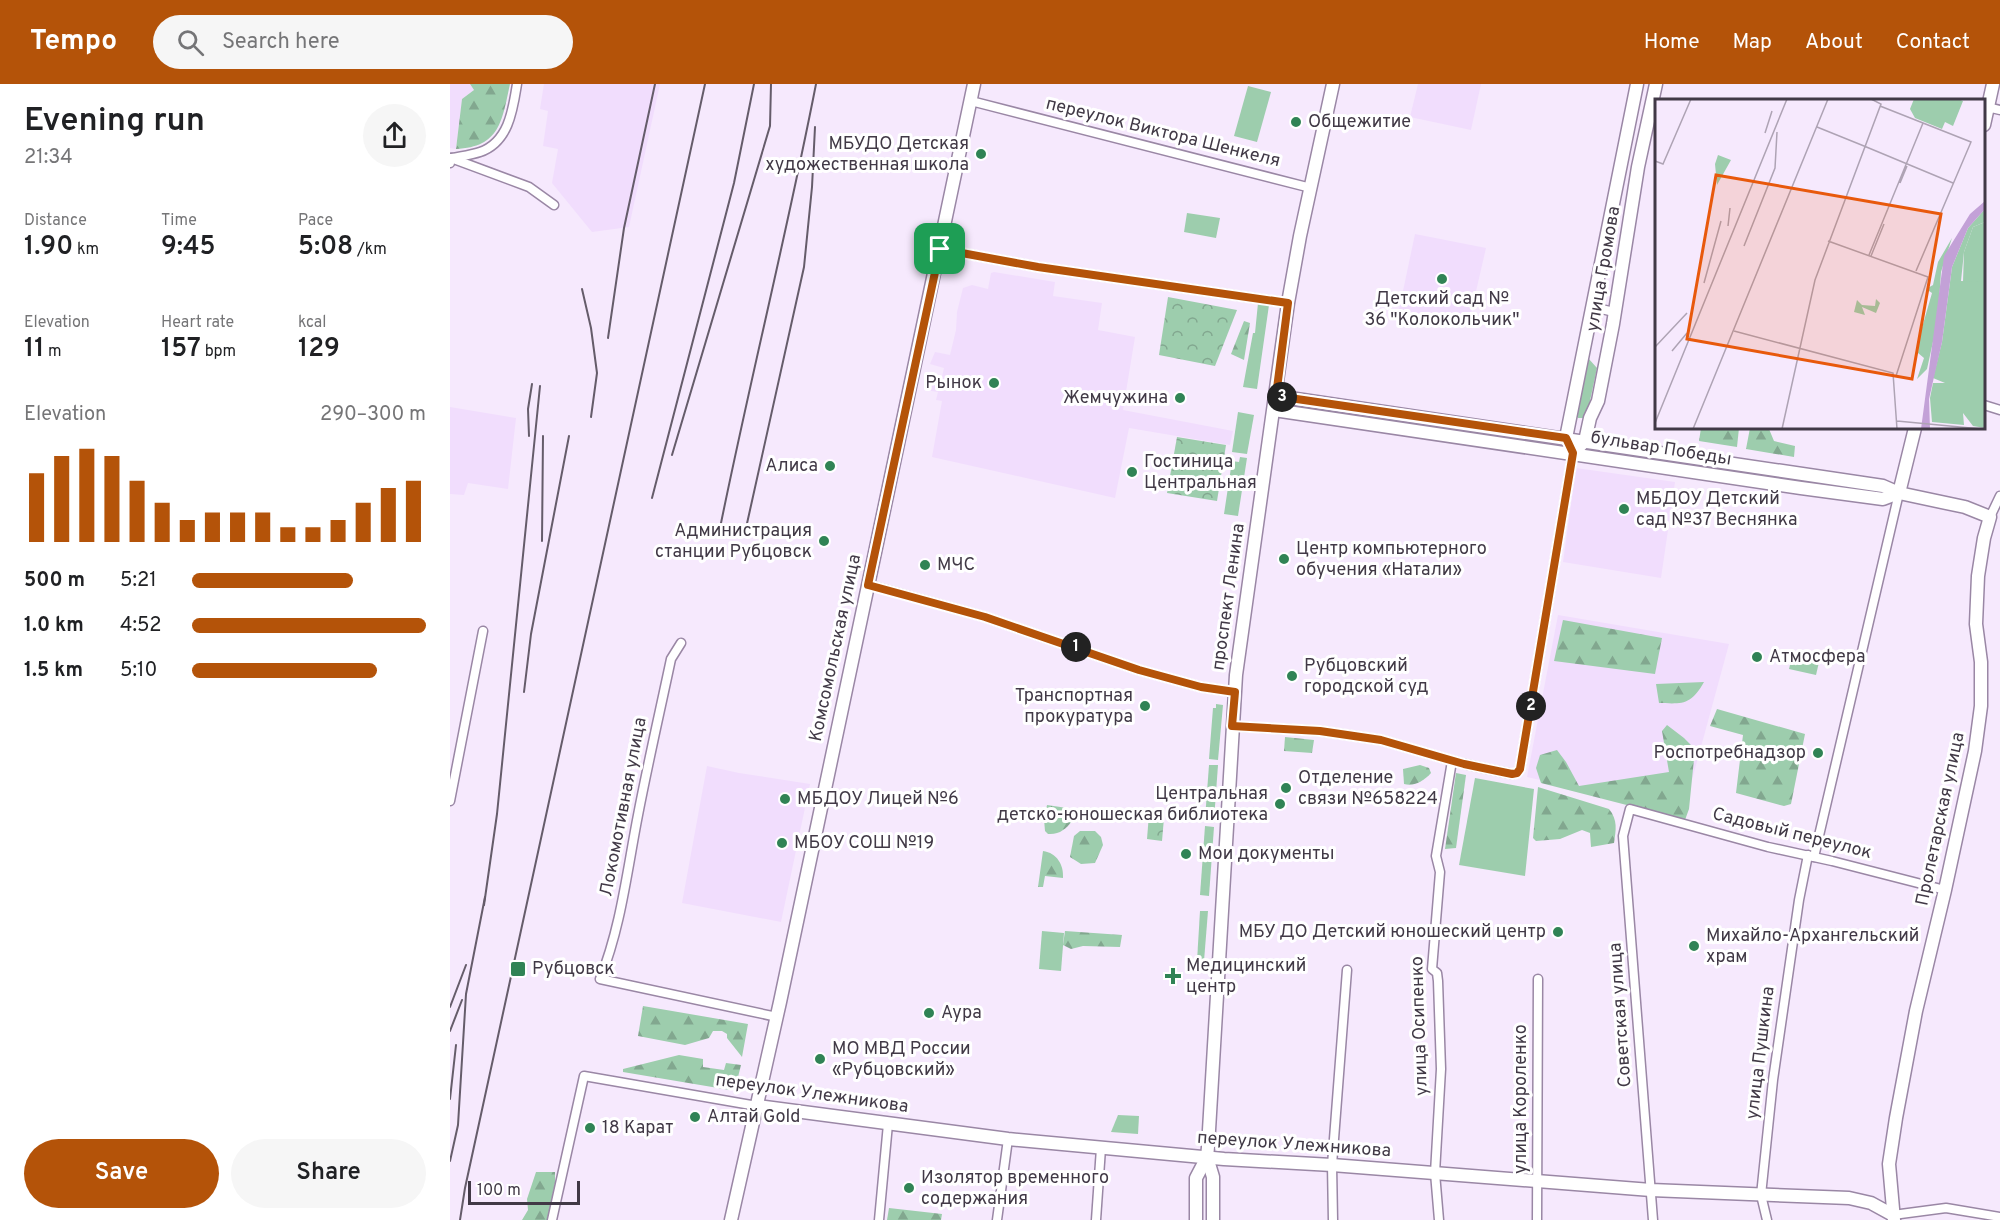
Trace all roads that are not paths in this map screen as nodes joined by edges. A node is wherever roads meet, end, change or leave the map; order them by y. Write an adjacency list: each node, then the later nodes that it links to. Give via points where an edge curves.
1 (517, 84): 10 (street, via 508,127 501,137 483,151)
2 (974, 84): 7 (main road, Комсомольская улица)
3 (1333, 84): 13 (main road, проспект Ленина)
4 (1637, 84): 11 (main road, улица Громова)
5 (1656, 84): 12 (main road, улица Громова)
6 (1993, 84): 8 (main road)
7 (971, 101): 13 (street, переулок Виктора Шенкеля); 15 (main road, Комсомольская улица)
8 (1994, 109): 9 (main road)
9 (1985, 122)
10 (450, 160): 14 (street, via 529,187)
11 (1621, 164): 12 (street); 17 (main road, улица Громова)
12 (1638, 167): 18 (main road, улица Громова)
13 (1311, 188): 16 (main road, проспект Ленина)
14 (554, 205)
15 (940, 249): 16 (street); 34 (main road, Комсомольская улица)
16 (1288, 303): 19 (main road, проспект Ленина)
17 (1593, 307): 18 (street); 24 (main road, улица Громова)
18 (1614, 312): 25 (main road, улица Громова, via 1598,401)
19 (1276, 396): 21 (main road, проспект Ленина); 24 (main road, бульвар Победы)
20 (1985, 406): 22 (street)
21 (1274, 410): 26 (main road, бульвар Победы); 37 (main road, проспект Ленина)
22 (2000, 410)
23 (1915, 429): 31 (main road)
24 (1566, 438): 25 (main road, бульвар Победы); 26 (main road)
25 (1585, 441): 26 (main road, улица Громова); 27 (main road, бульвар Победы)
26 (1573, 453): 29 (main road, бульвар Победы); 39 (street, via 1520,769 1512,774)
27 (1741, 465): 28 (main road, бульвар Победы); 29 (main road)
28 (1804, 473): 30 (main road); 31 (main road, бульвар Победы, via 1887,486)
29 (1739, 479): 30 (main road, бульвар Победы)
30 (1801, 488): 31 (main road, бульвар Победы, via 1882,499)
31 (1899, 493): 33 (main road, бульвар Победы, via 1965,507); 42 (street, улица Пушкина)
32 (2000, 496): 33 (street, Пролетарская улица)
33 (1990, 517): 43 (main road, Пролетарская улица, via 1978,576 1976,624 1982,662 1981,706)
34 (868, 585): 37 (street, via 974,614 1139,670); 46 (main road, Комсомольская улица)
35 (483, 631): 40 (street)
36 (681, 643): 46 (street, Локомотивная улица, via 671,659 618,922 600,979)
37 (1235, 692): 38 (main road, проспект Ленина)
38 (1232, 726): 39 (street, via 1320,731 1381,740); 51 (main road, проспект Ленина)
39 (1452, 761): 53 (street, улица Осипенко, via 1436,856 1440,872 1432,969 1438,981 1441,1069)
40 (450, 801)
41 (1630, 809): 42 (street, Садовый переулок); 57 (street, Советская улица, via 1623,836)
42 (1811, 856): 43 (street, Садовый переулок); 59 (street, улица Пушкина, via 1798,900)
43 (1945, 890): 58 (main road, Пролетарская улица, via 1896,1118 1889,1164)
44 (1347, 969): 52 (street)
45 (1538, 979): 56 (street, улица Короленко)
46 (777, 1017): 47 (main road, Комсомольская улица)
47 (757, 1106): 48 (main road, переулок Улежникова); 63 (street, переулок Улежникова, via 584,1076); 64 (main road, Комсомольская улица)
48 (888, 1124): 49 (main road, переулок Улежникова); 65 (street)
49 (1008, 1138): 50 (main road, переулок Улежникова); 66 (street)
50 (1101, 1148): 51 (main road, переулок Улежникова); 67 (street)
51 (1207, 1157): 52 (main road, переулок Улежникова); 54 (main road, проспект Ленина); 55 (main road, проспект Ленина)
52 (1332, 1165): 53 (main road, переулок Улежникова); 70 (street)
53 (1435, 1173): 56 (main road, переулок Улежникова); 71 (street, улица Осипенко)
54 (1197, 1175): 55 (street); 68 (main road, проспект Ленина)
55 (1213, 1175): 69 (main road, проспект Ленина)
56 (1538, 1180): 57 (main road, переулок Улежникова); 72 (street, улица Короленко)
57 (1650, 1190): 59 (main road, переулок Улежникова); 73 (street, Советская улица)
58 (1891, 1194): 60 (main road); 61 (main road, Пролетарская улица)
59 (1761, 1195): 60 (main road, переулок Улежникова, via 1849,1197); 74 (street, улица Пушкина)
60 (1870, 1202): 61 (main road, переулок Улежникова)
61 (1893, 1217): 62 (street, via 1946,1208)
62 (2000, 1217)
63 (552, 1220)
64 (731, 1220)
65 (879, 1220)
66 (997, 1220)
67 (1096, 1220)
68 (1196, 1220)
69 (1213, 1220)
70 (1333, 1220)
71 (1439, 1220)
72 (1537, 1220)
73 (1653, 1220)
74 (1767, 1220)

